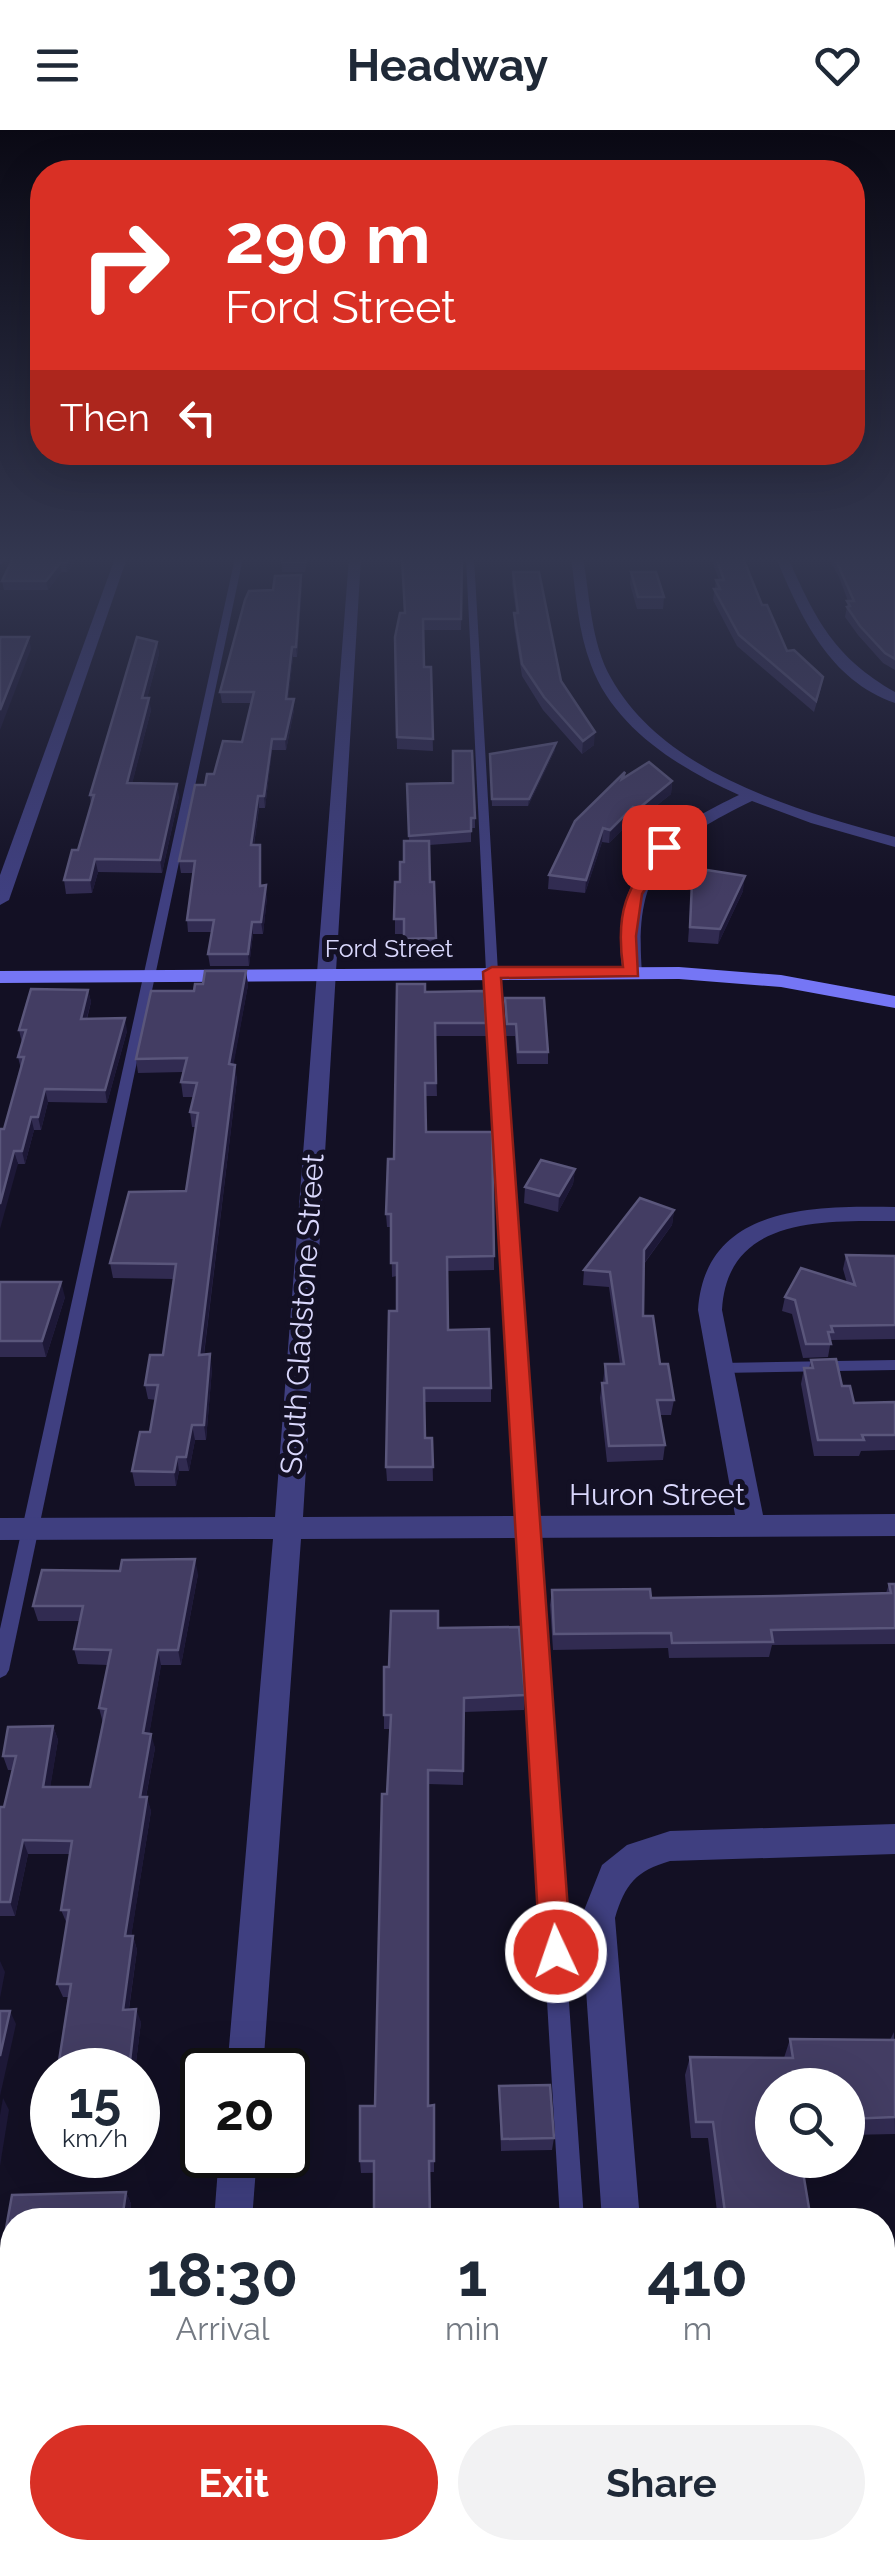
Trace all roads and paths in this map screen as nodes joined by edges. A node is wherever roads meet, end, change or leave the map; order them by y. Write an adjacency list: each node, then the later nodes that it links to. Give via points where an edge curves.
1 (82, 671): 10 (street)
2 (214, 671): 14 (lane)
3 (348, 671): 12 (street, South Gladstone Street)
4 (476, 671): 11 (lane)
5 (601, 671): 8 (street, via 620,703 667,747)
6 (853, 671): 7 (street)
7 (895, 698)
8 (753, 794): 9 (street); 13 (street, via 683,832 644,874 629,913)
9 (895, 842)
10 (0, 900)
11 (492, 972): 12 (street, Ford Street); 13 (street, Ford Street); 22 (lane)
12 (325, 973): 14 (street, Ford Street); 25 (street, South Gladstone Street)
13 (632, 973): 16 (street, Ford Street, via 781,981)
14 (149, 975): 15 (street, Ford Street); 24 (lane)
15 (0, 977)
16 (895, 1002)
17 (895, 1214): 19 (street, via 804,1217 778,1223 734,1248 712,1280)
18 (895, 1364): 19 (lane)
19 (720, 1368): 21 (street)
20 (895, 1525): 21 (street, Huron Street)
21 (751, 1526): 22 (street, Huron Street)
22 (529, 1528): 25 (street, Huron Street); 31 (lane)
23 (0, 1529): 24 (street, Huron Street)
24 (30, 1529): 25 (street, Huron Street); 26 (lane)
25 (288, 1530): 28 (street, South Gladstone Street)
26 (0, 1670)
27 (895, 1838): 32 (street, via 699,1842 638,1855 610,1874 598,1918)
28 (247, 2048)
29 (237, 2178): 30 (street)
30 (235, 2208)
31 (571, 2208)
32 (620, 2208)

